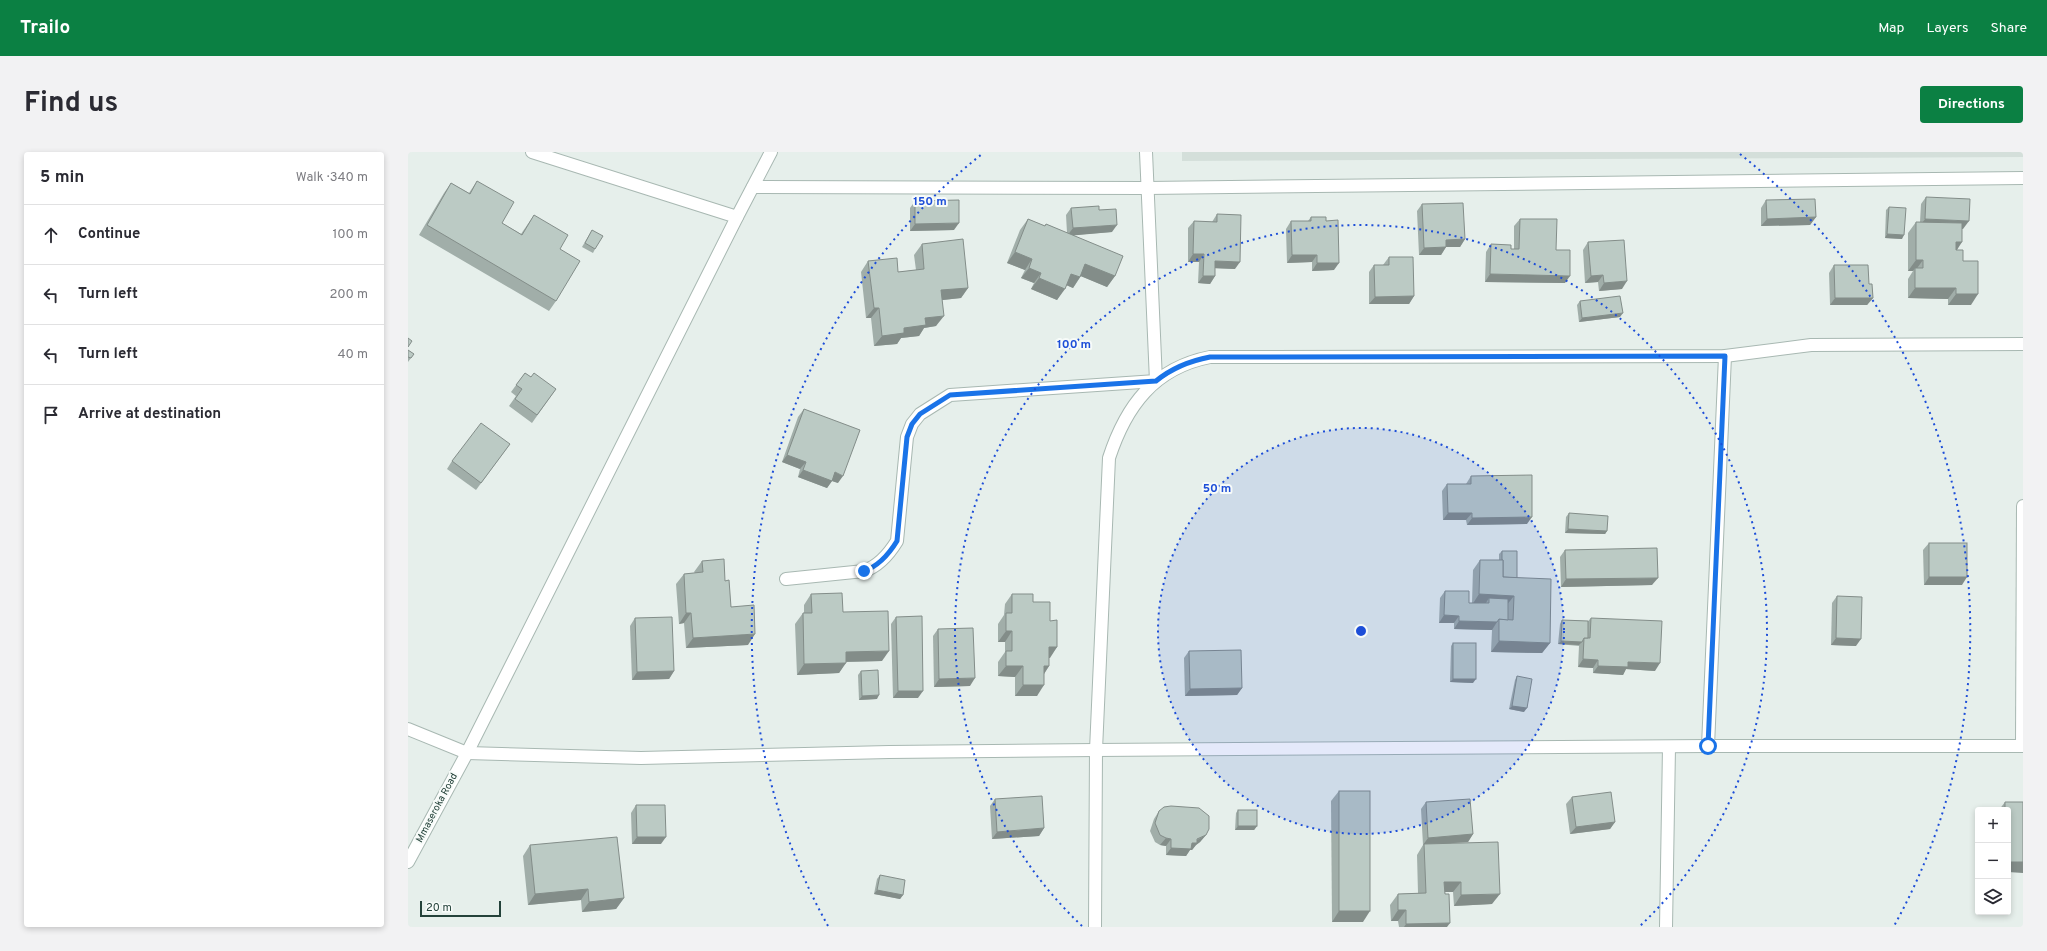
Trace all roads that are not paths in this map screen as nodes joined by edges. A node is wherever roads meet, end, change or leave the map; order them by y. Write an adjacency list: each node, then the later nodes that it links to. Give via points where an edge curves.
1 (532, 152): 7 (street)
2 (772, 152): 5 (street, Mmaseroka Road)
3 (1146, 152): 6 (street)
4 (2023, 178): 6 (street)
5 (753, 187): 6 (street); 7 (street, Mmaseroka Road)
6 (1147, 188): 10 (street)
7 (736, 217): 18 (street, Mmaseroka Road)
8 (2023, 344): 9 (street, via 1811,344)
9 (1725, 356): 10 (street, via 1210,357 1178,366); 14 (street)
10 (1156, 381): 12 (street, via 950,395 920,414 912,424 907,437 897,541 890,553 871,569 864,571); 17 (street, via 1136,404 1122,426 1109,458)
11 (2023, 506): 15 (street)
12 (786, 579)
13 (408, 729): 18 (street)
14 (1708, 746): 15 (street); 16 (street)
15 (2022, 746)
16 (1669, 747): 17 (street); 21 (street)
17 (1096, 750): 18 (street, via 641,758); 20 (street)
18 (467, 753): 19 (street, Mmaseroka Road)
19 (408, 862)
20 (1095, 927)
21 (1666, 927)

